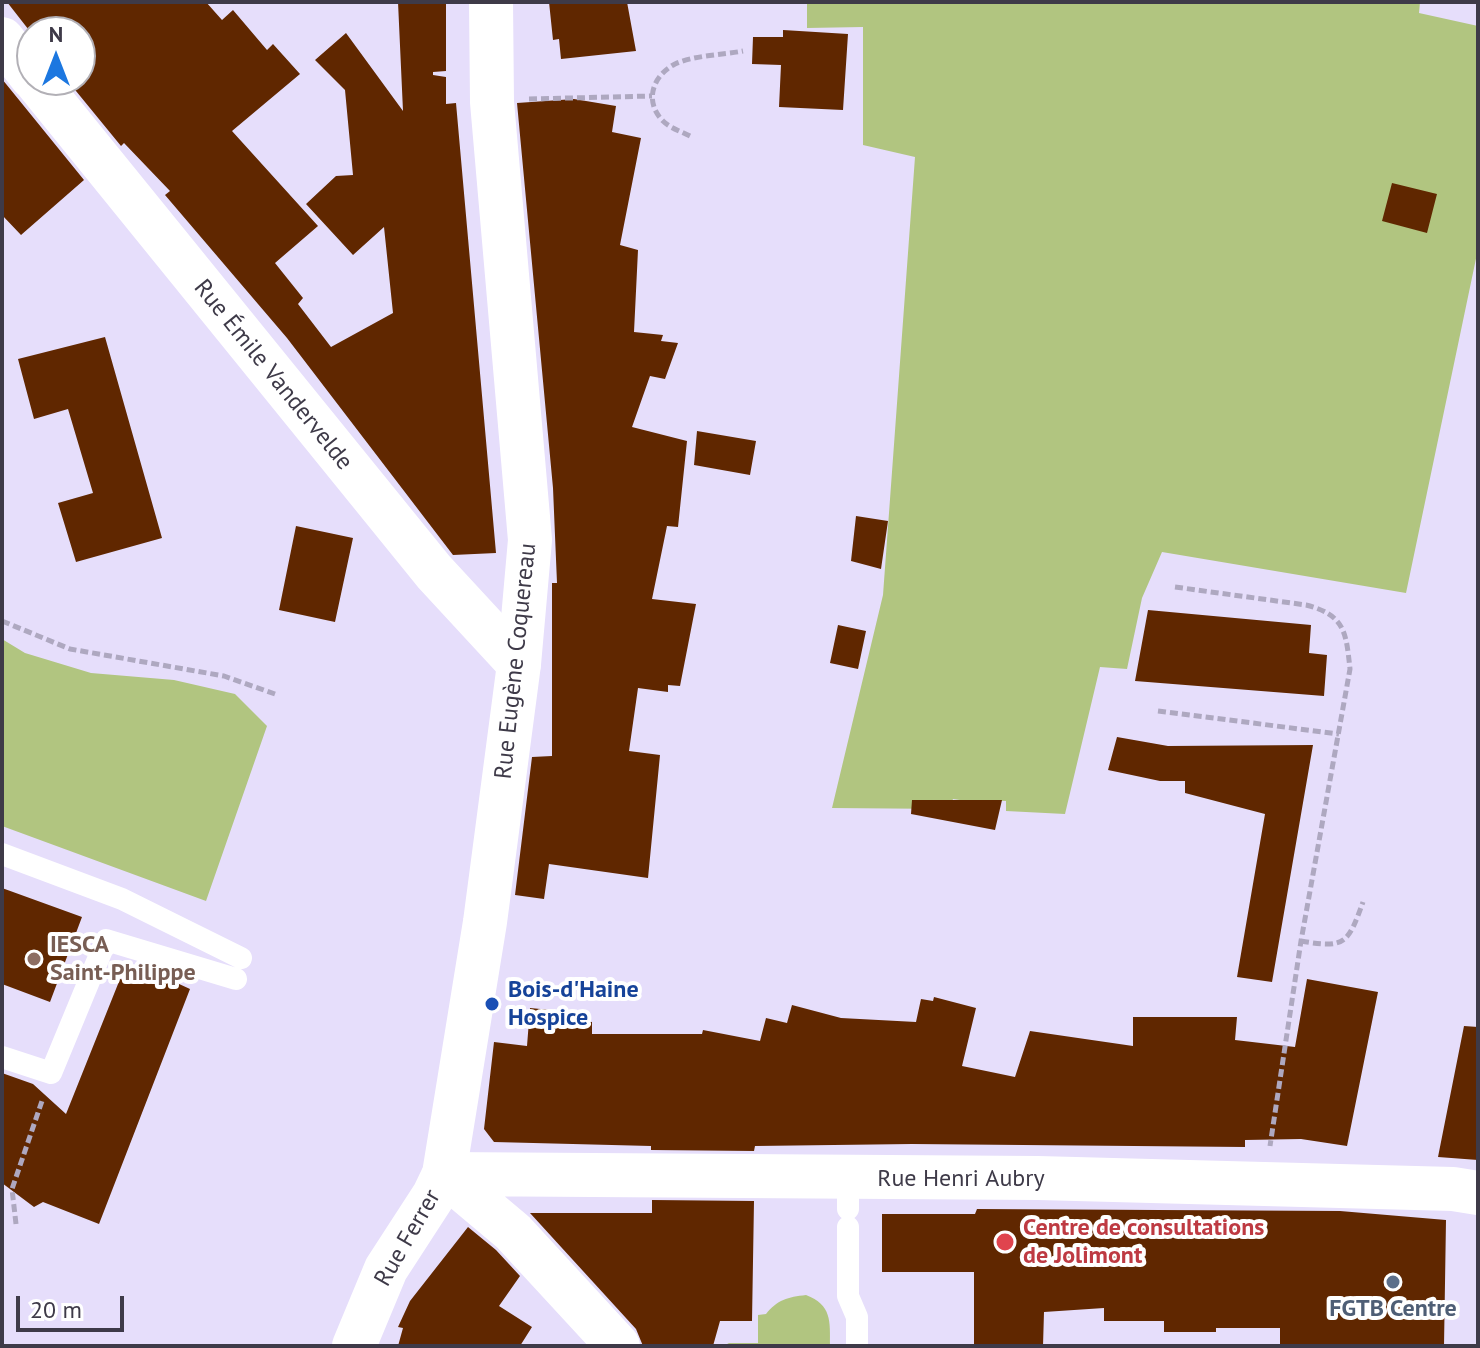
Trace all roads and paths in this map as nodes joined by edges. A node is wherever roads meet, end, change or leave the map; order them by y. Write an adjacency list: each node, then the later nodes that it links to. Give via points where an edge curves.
1 (491, 2): 7 (street, Rue Eugène Coquereau)
2 (2, 39): 4 (street, Rue Émile Vandervelde)
3 (743, 51): 6 (path, via 674,65 657,79)
4 (16, 57)
5 (48, 96): 11 (street, Rue Émile Vandervelde, via 434,572)
6 (652, 96): 7 (path); 8 (path, via 663,122)
7 (492, 102): 11 (street, Rue Eugène Coquereau, via 530,540)
8 (690, 136)
9 (1175, 587): 14 (path, via 1327,610 1343,629 1350,669)
10 (2, 621): 12 (path, via 70,649 224,676)
11 (519, 664): 20 (street, Rue Eugène Coquereau)
12 (275, 694)
13 (1158, 711): 14 (path)
14 (1339, 734): 17 (path)
15 (2, 854): 19 (lane, via 122,899 239,968 106,940)
16 (1363, 902): 17 (path, via 1352,933 1339,942)
17 (1301, 941): 21 (path, via 1269,1149)
18 (2, 1057): 19 (lane)
19 (51, 1073): 24 (path, via 12,1189)
20 (444, 1174): 23 (street, Rue Henri Aubry); 25 (street, Rue Ferrer, via 386,1269); 26 (street, via 513,1232)
21 (1270, 1183): 22 (street, Rue Henri Aubry); 23 (street, Rue Henri Aubry)
22 (1478, 1193)
23 (848, 1205): 27 (lane, via 848,1296 857,1317)
24 (16, 1224)
25 (354, 1346)
26 (618, 1346)
27 (857, 1346)

